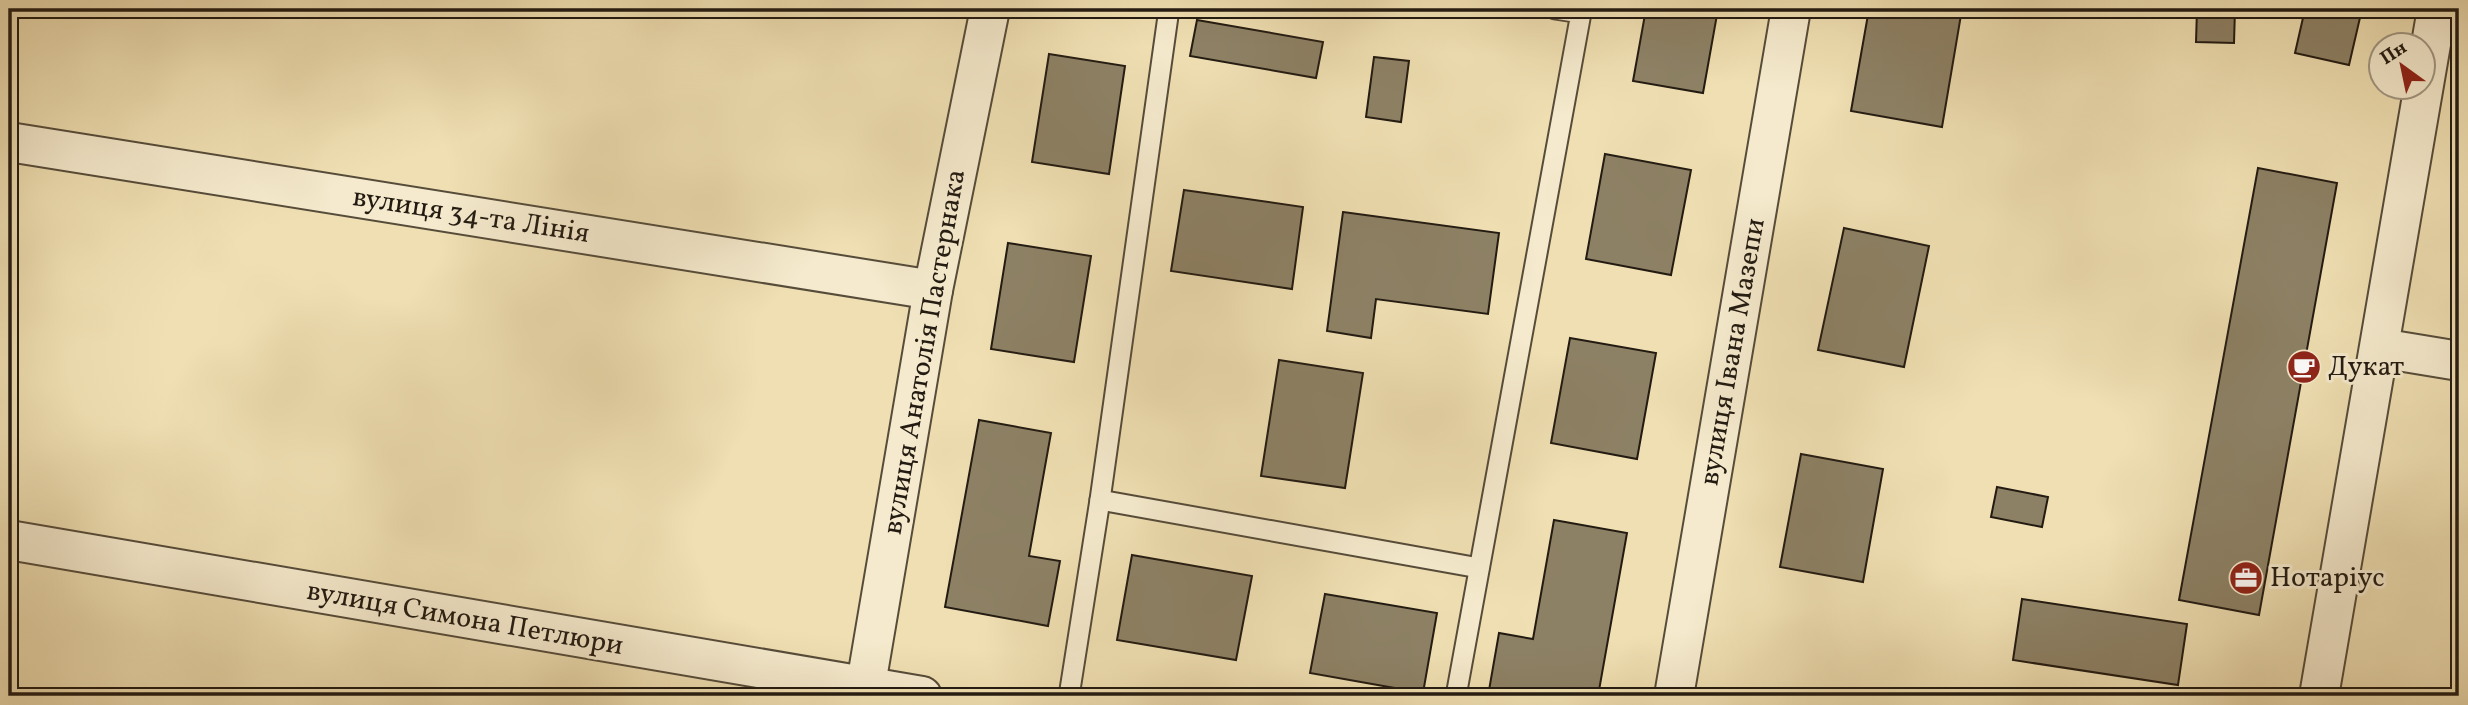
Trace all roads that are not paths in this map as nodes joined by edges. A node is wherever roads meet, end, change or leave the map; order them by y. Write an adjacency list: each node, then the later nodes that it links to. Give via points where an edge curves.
1 (990, 9): 7 (street, вулиця Анатолія Пастернака)
2 (1170, 9): 10 (lane)
3 (1555, 9): 12 (lane, via 1581,13)
4 (1791, 9): 17 (street, вулиця Івана Мазепи)
5 (2437, 9): 8 (street)
6 (9, 142): 7 (street, вулиця 34-та Лінія)
7 (933, 290): 13 (street, вулиця Анатолія Пастернака)
8 (2380, 348): 9 (street); 18 (street)
9 (2459, 361)
10 (1100, 500): 12 (lane); 15 (lane)
11 (9, 540): 13 (street, вулиця Симона Петлюри)
12 (1479, 568): 16 (lane)
13 (864, 692): 14 (street, вулиця Симона Петлюри)
14 (922, 696)
15 (1069, 696)
16 (1456, 696)
17 (1674, 696)
18 (2319, 696)

